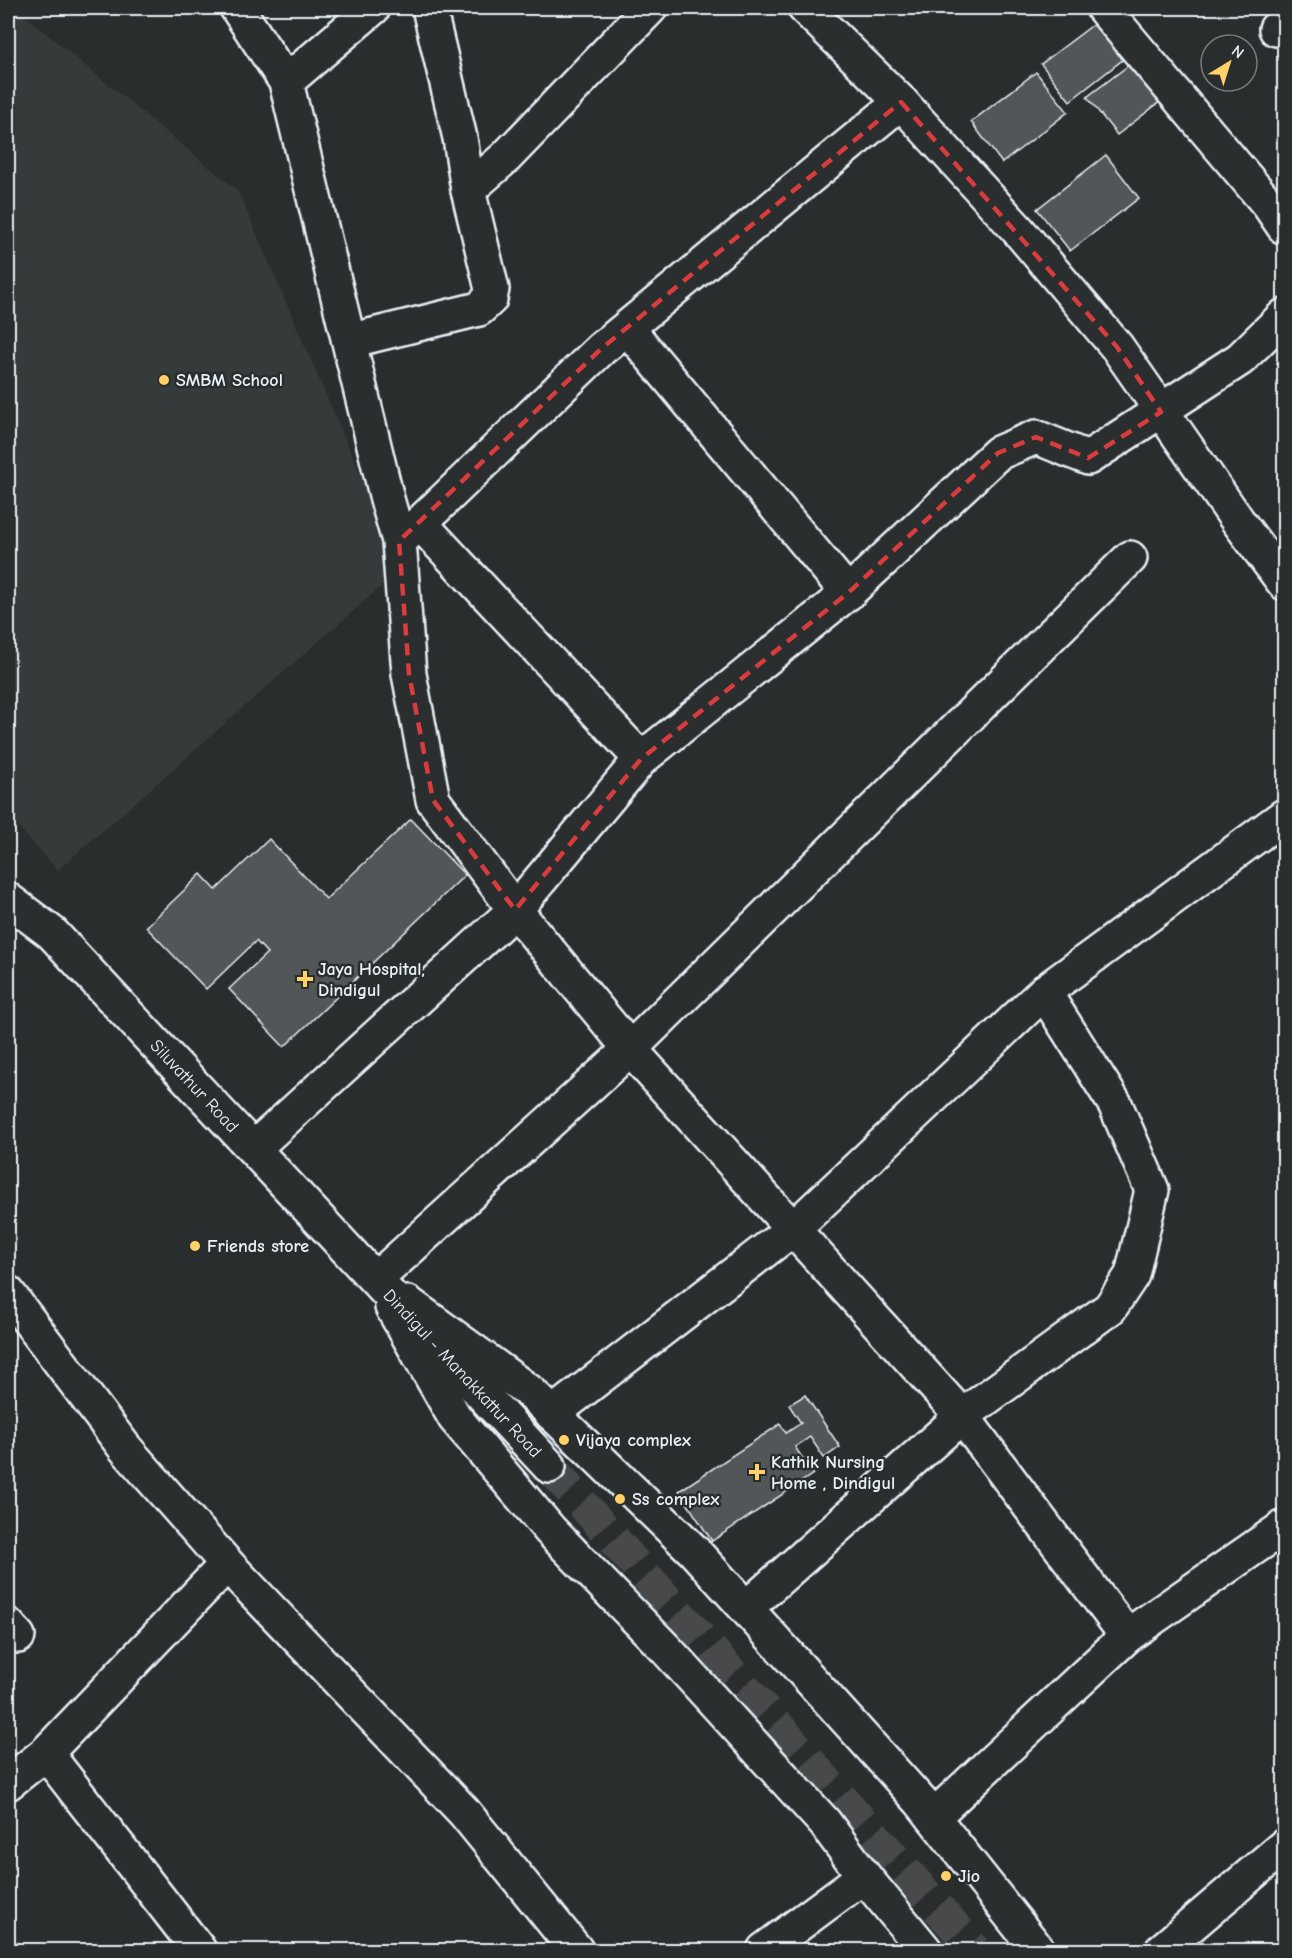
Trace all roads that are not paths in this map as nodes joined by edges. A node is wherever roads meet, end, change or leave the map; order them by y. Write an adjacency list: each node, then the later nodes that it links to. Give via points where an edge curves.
1 (237, 8): 7 (street)
2 (373, 8): 7 (street)
3 (429, 8): 9 (street, via 460,138)
4 (650, 8): 9 (street, via 506,158)
5 (805, 8): 8 (street)
6 (1102, 8): 10 (street)
7 (286, 82): 13 (street)
8 (901, 102): 12 (street); 14 (street, via 1018,230 1117,347)
9 (468, 190): 13 (street, via 492,288 490,299 479,309)
10 (1284, 227)
11 (1284, 316): 14 (street, via 1240,359)
12 (628, 329): 15 (street, via 602,349); 18 (street)
13 (349, 341): 15 (street, via 387,499)
14 (1161, 412): 17 (street); 18 (street, via 1088,458 1036,437 998,453)
15 (410, 532): 19 (street); 22 (street, via 409,674 433,800)
16 (1130, 558): 24 (street)
17 (1284, 583)
18 (848, 593): 19 (street)
19 (641, 759): 22 (street)
20 (1284, 816): 23 (street)
21 (8, 900): 25 (street, Siluvathur Road, via 52,933)
22 (515, 910): 24 (street); 25 (street)
23 (1044, 992): 26 (street); 30 (street, via 1115,1104 1152,1190 1132,1275 1110,1308)
24 (630, 1049): 26 (street); 27 (street)
25 (254, 1148): 27 (street, Siluvathur Road)
26 (794, 1228): 29 (street); 30 (street)
27 (376, 1279): 29 (street, via 530,1392); 31 (street, Dindigul - Manakkattur Road); 40 (street, via 455,1418 550,1530 666,1648 825,1823)
28 (8, 1293): 33 (street, via 125,1448)
29 (552, 1414): 34 (street, via 694,1551)
30 (962, 1416): 34 (street); 35 (street)
31 (549, 1466)
32 (1284, 1527): 35 (street)
33 (228, 1564): 36 (street); 42 (street, via 464,1812)
34 (746, 1608): 38 (street)
35 (1127, 1636): 38 (street)
36 (46, 1753): 37 (street); 41 (street)
37 (8, 1783)
38 (933, 1817): 45 (street)
39 (1284, 1846): 46 (street)
40 (864, 1876): 43 (street); 44 (street)
41 (199, 1950)
42 (576, 1950)
43 (764, 1950)
44 (926, 1950)
45 (1038, 1950)
46 (1162, 1950)

